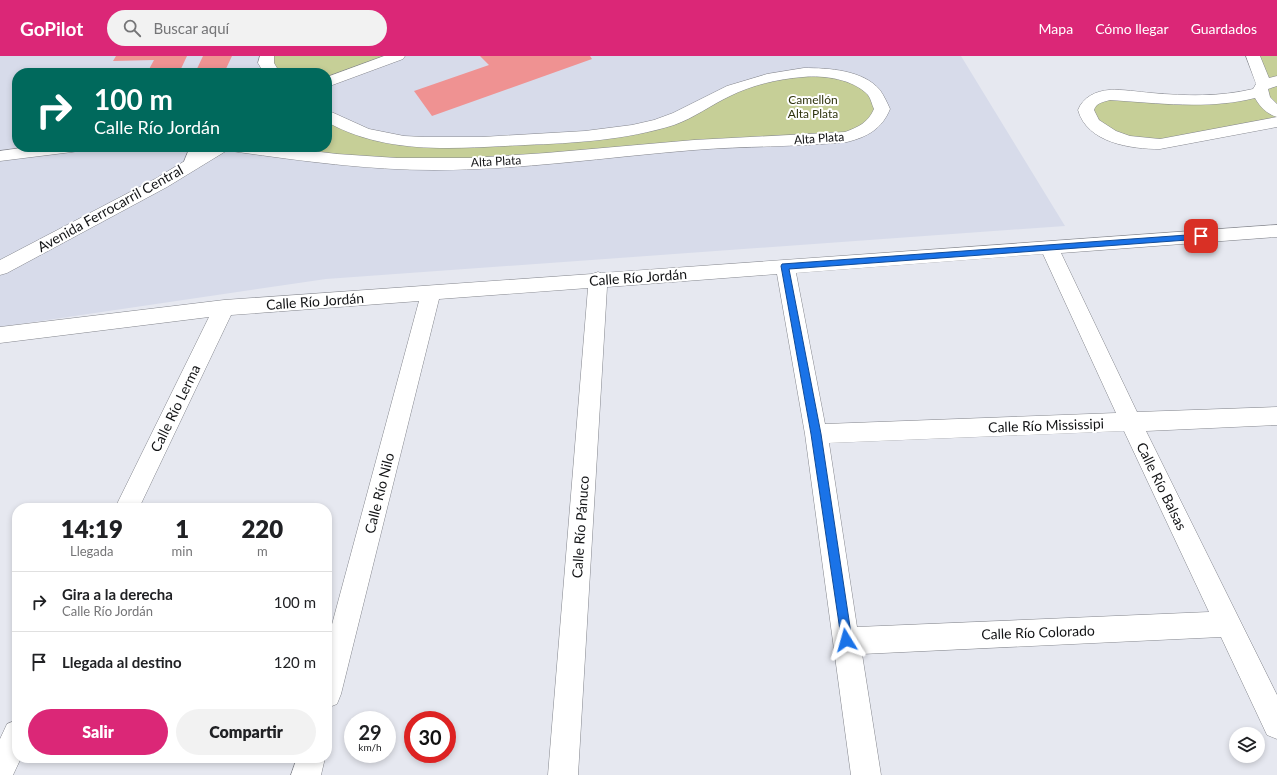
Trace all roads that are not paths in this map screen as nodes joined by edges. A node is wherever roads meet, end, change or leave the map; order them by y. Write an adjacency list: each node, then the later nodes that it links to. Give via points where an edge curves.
1 (267, 56): 4 (street, via 266,63)
2 (398, 56): 5 (street)
3 (1253, 56): 6 (street)
4 (269, 68)
5 (332, 80)
6 (1267, 86): 7 (street, via 1264,102); 9 (street, via 1241,98 1197,101 1109,95 1089,102 1086,112 1092,122 1104,132 1143,144 1160,144)
7 (1277, 112)
8 (332, 117): 11 (street, Alta Plata)
9 (1277, 122)
10 (687, 131): 10 (street, Alta Plata, via 847,137 866,130 878,120 882,109 873,91 853,78 812,72 776,77 733,90); 11 (street, Alta Plata, via 649,126 585,136 442,144 407,142); 17 (street, Alta Plata, via 612,154 485,163 398,164)
11 (365, 133): 17 (street)
12 (32, 152): 16 (street)
13 (196, 152): 18 (street)
14 (212, 152): 18 (street, Avenida Ferrocarril Central)
15 (279, 152): 17 (street, Alta Plata)
16 (0, 156)
17 (344, 160)
18 (192, 164): 22 (street, Avenida Ferrocarril Central)
19 (1277, 231): 20 (street, Calle Río Jordán)
20 (1049, 246): 21 (street, Calle Río Jordán); 28 (street, Calle Río Balsas)
21 (784, 266): 23 (street, Calle Río Jordán); 29 (street)
22 (0, 268)
23 (598, 280): 24 (street, Calle Río Jordán); 39 (street, Calle Río Pánuco)
24 (431, 292): 25 (street, Calle Río Jordán); 33 (street, Calle Río Nilo)
25 (224, 308): 26 (street, Calle Río Jordán); 30 (street, Calle Río Lerma)
26 (0, 335)
27 (1277, 416): 28 (street, Calle Río Mississipi)
28 (1131, 422): 29 (street, Calle Río Mississipi); 31 (street, Calle Río Balsas)
29 (816, 434): 32 (street)
30 (129, 503)
31 (1229, 624): 32 (street, Calle Río Colorado); 34 (street, Calle Río Balsas)
32 (846, 640): 40 (street)
33 (332, 675)
34 (1277, 725)
35 (12, 745): 37 (street)
36 (309, 763): 38 (street)
37 (0, 770)
38 (306, 775)
39 (563, 775)
40 (866, 775)

